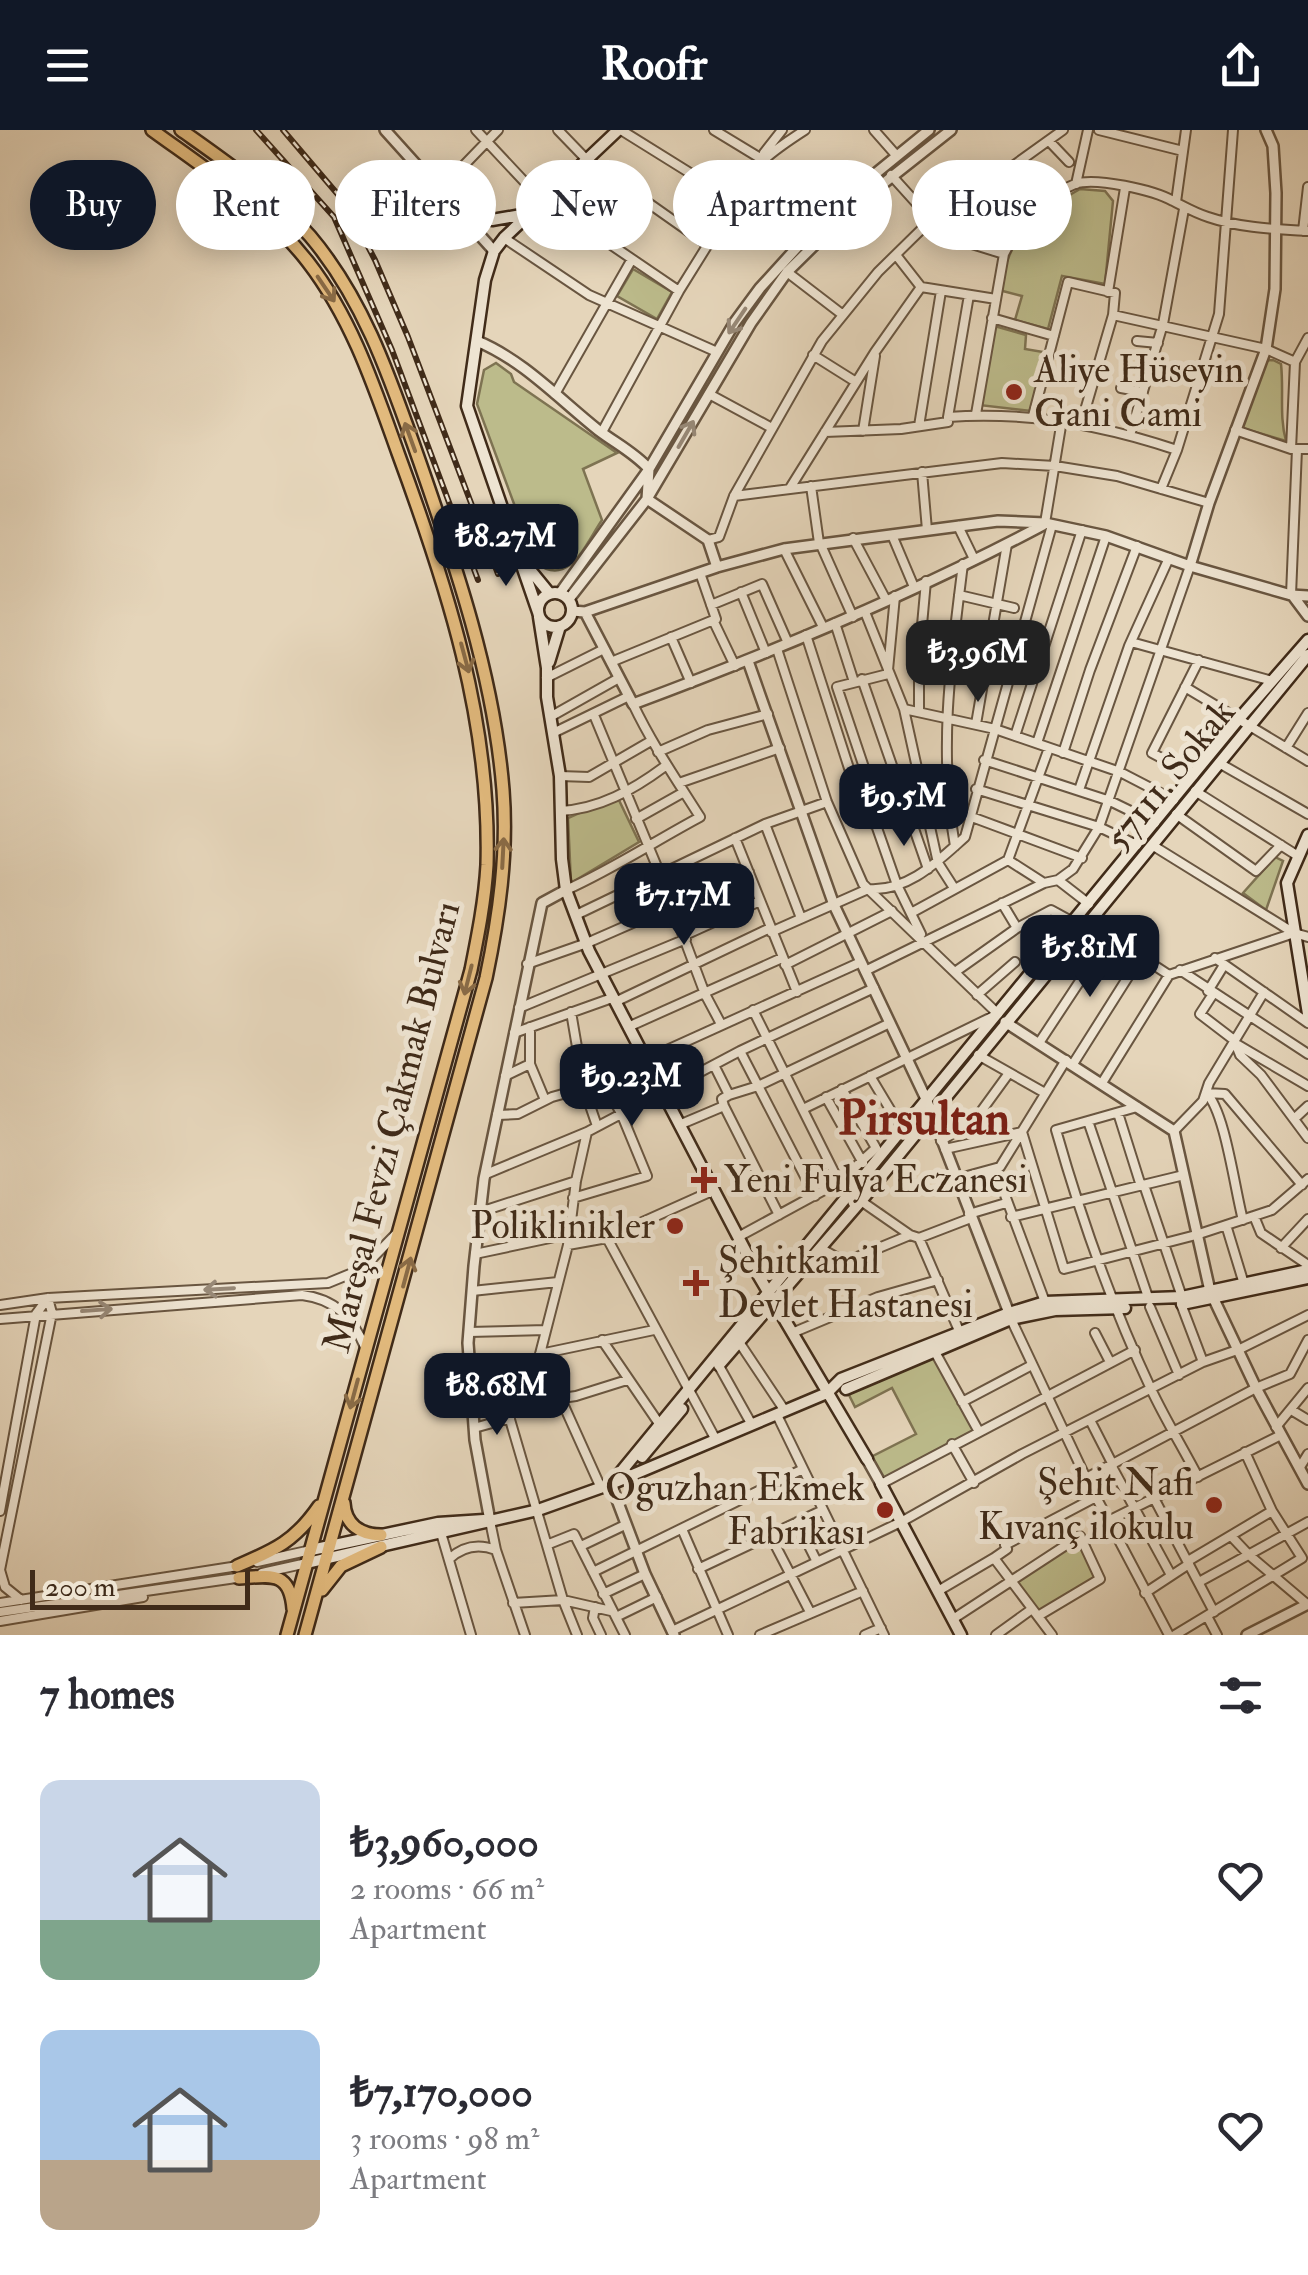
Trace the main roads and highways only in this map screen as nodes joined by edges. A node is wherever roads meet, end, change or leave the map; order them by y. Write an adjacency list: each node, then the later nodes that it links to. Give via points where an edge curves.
1 (152, 130): 31 (main road, Mareşal Fevzi Çakmak Bulvarı, one-way to 31, via 286,236 334,299 365,362 470,675 486,810 481,917)
2 (182, 130): 32 (main road, Mareşal Fevzi Çakmak Bulvarı, one-way to 2, via 486,978 505,852 503,789 468,611 378,345 311,238 277,203)
3 (619, 130): 4 (main road)
4 (586, 160)
5 (516, 227): 6 (main road, via 494,252 485,280 467,406)
6 (516, 551): 7 (main road); 8 (main road)
7 (567, 602): 8 (main road, via 540,600); 9 (main road, via 568,621)
8 (539, 614): 9 (main road, via 548,625); 12 (main road)
9 (560, 626): 12 (main road)
10 (1308, 640): 13 (main road)
11 (1308, 656): 13 (main road, 57111. Sokak)
12 (546, 673): 20 (main road, via 566,890 601,974)
13 (1244, 723): 17 (main road, via 1088,904); 17 (main road, 57111. Sokak, via 1196,791)
14 (1307, 840): 15 (main road, via 1286,884)
15 (1305, 988): 16 (main road)
16 (1308, 1014)
17 (1002, 1018): 18 (main road, via 927,1101); 18 (main road, 57111. Sokak, via 860,1201)
18 (816, 1244): 20 (main road, via 770,1276); 22 (main road)
19 (1308, 1271): 21 (main road); 21 (main road)
20 (757, 1273): 22 (main road)
21 (1212, 1295): 23 (main road)
22 (771, 1298): 26 (main road); 26 (main road); 27 (main road)
23 (1116, 1305): 24 (main road); 24 (main road, via 1045,1302)
24 (1010, 1316): 25 (main road); 27 (main road, via 841,1380)
25 (846, 1389)
26 (691, 1394): 30 (main road); 30 (main road, via 638,1462)
27 (827, 1394): 28 (main road); 30 (main road)
28 (867, 1459)
29 (881, 1484): 41 (main road)
30 (606, 1486): 33 (main road)
31 (326, 1494): 36 (main road, Mareşal Fevzi Çakmak Bulvarı); 37 (main road, via 284,1546 238,1572 282,1580)
32 (344, 1498): 34 (main road, via 352,1525); 35 (main road, Mareşal Fevzi Çakmak Bulvarı)
33 (490, 1521): 34 (main road); 34 (main road, via 438,1523)
34 (381, 1541): 35 (main road); 38 (main road, via 341,1566)
35 (328, 1552): 36 (main road); 38 (main road, Mareşal Fevzi Çakmak Bulvarı)
36 (309, 1557): 37 (main road, Mareşal Fevzi Çakmak Bulvarı)
37 (293, 1615): 39 (main road, Mareşal Fevzi Çakmak Bulvarı)
38 (310, 1617): 40 (main road, Mareşal Fevzi Çakmak Bulvarı)
39 (287, 1635)
40 (305, 1635)
41 (961, 1635)

